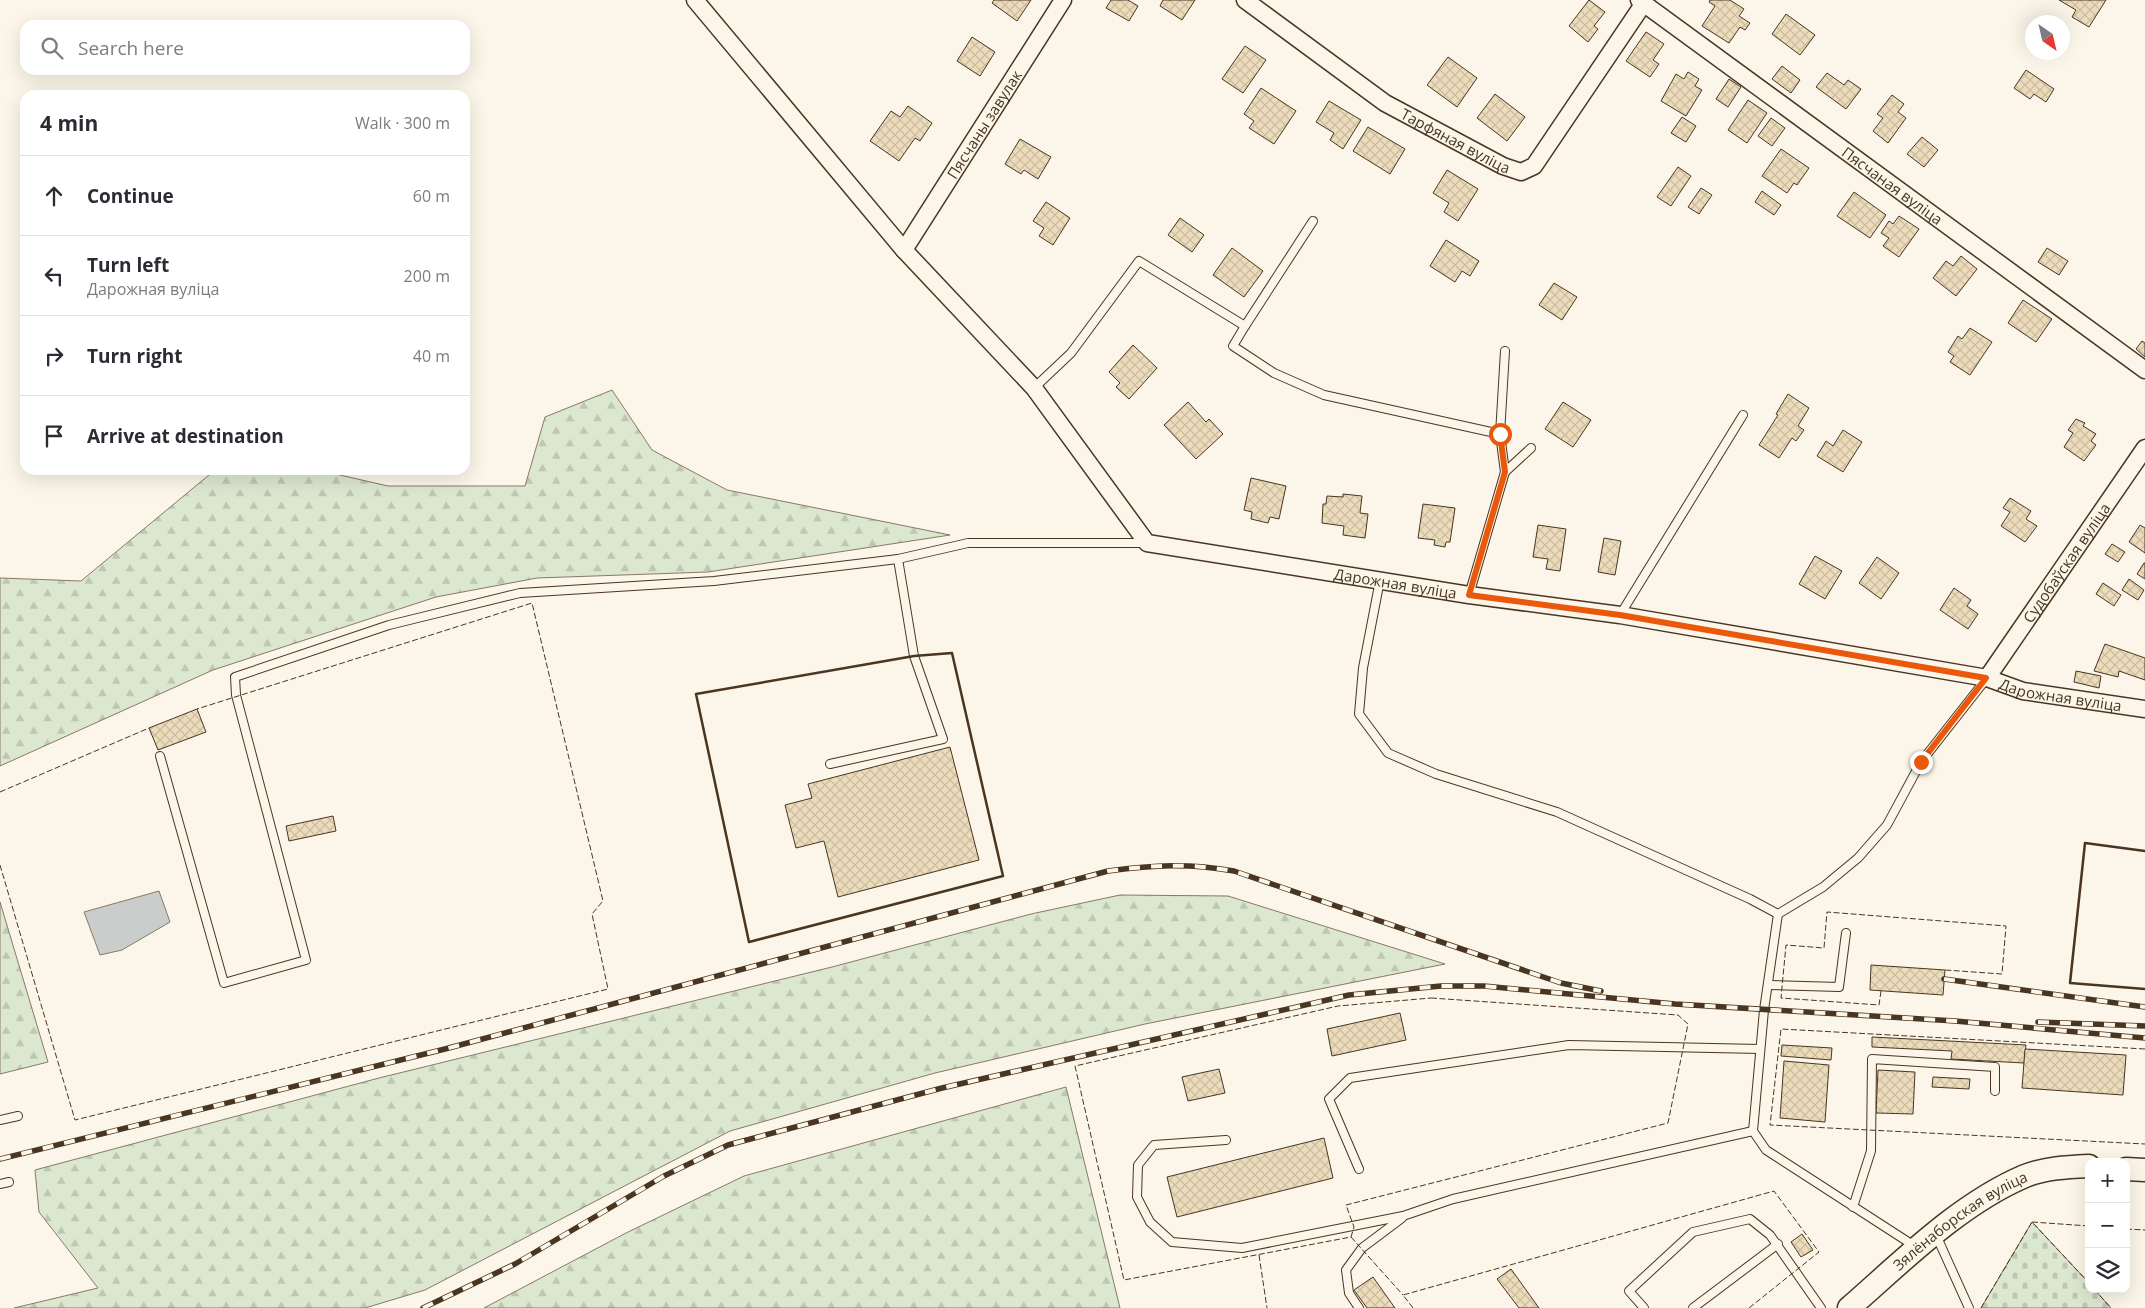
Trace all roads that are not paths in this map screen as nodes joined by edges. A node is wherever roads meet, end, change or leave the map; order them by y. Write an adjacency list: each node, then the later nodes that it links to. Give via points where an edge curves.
1 (695, 0): 6 (street)
2 (1063, 0): 6 (street, Пясчаны завулак)
3 (1245, 0): 4 (street, Тарфяная вуліца, via 1386,103 1503,166 1521,172 1534,166)
4 (1642, 2): 9 (street, Пясчаная вуліца)
5 (1313, 221): 7 (lane)
6 (904, 250): 10 (street)
7 (1246, 326): 10 (lane, via 1139,262 1071,353); 12 (lane, via 1234,346 1274,373 1324,395)
8 (1505, 351): 12 (lane)
9 (2145, 370)
10 (1034, 388): 16 (street)
11 (1743, 415): 20 (lane)
12 (1500, 434): 15 (lane)
13 (1531, 448): 15 (lane)
14 (2145, 448): 21 (street, Судобаўская вуліца)
15 (1505, 472): 19 (lane)
16 (1147, 543): 17 (lane, via 968,543); 18 (street, Дарожная вуліца)
17 (898, 560): 23 (lane, via 714,580 520,593 389,625 235,677 236,695 306,960 224,983); 24 (lane, via 914,656 943,739)
18 (1380, 580): 19 (street, Дарожная вуліца); 25 (lane, via 1363,668 1359,714 1388,753 1436,774 1557,812)
19 (1469, 595): 20 (street, Дарожная вуліца)
20 (1620, 615): 21 (street, Дарожная вуліца)
21 (1986, 678): 22 (street, Дарожная вуліца, via 2023,691); 25 (lane, via 1921,762 1886,824 1858,858 1823,887)
22 (2145, 709)
23 (160, 756)
24 (830, 764)
25 (1778, 914): 27 (lane)
26 (1846, 933): 27 (lane, via 1839,987)
27 (1768, 985): 28 (lane)
28 (1760, 1050): 32 (lane); 35 (lane, via 1569,1045 1350,1078 1329,1099)
29 (1995, 1091): 40 (lane, via 1996,1067 1872,1059 1871,1151)
30 (18, 1116): 31 (lane)
31 (0, 1120)
32 (1752, 1131): 40 (lane, via 1766,1150); 41 (lane, via 1454,1199)
33 (1226, 1140): 41 (lane, via 1154,1145 1138,1166 1137,1196 1150,1222 1172,1242 1242,1248)
34 (2085, 1166): 42 (main road, Зялёнаборская вуліца, via 2051,1168 2025,1176 1964,1211)
35 (1359, 1169)
36 (2130, 1169): 37 (main road)
37 (2145, 1170)
38 (9, 1182): 39 (lane)
39 (0, 1184)
40 (1853, 1206): 44 (lane)
41 (1403, 1216): 45 (lane, via 1362,1248 1346,1270 1349,1293)
42 (1935, 1233): 44 (main road, Зялёнаборская вуліца); 50 (lane)
43 (1778, 1244): 46 (lane, via 1750,1218 1693,1232 1629,1291); 47 (lane); 48 (lane)
44 (1918, 1248): 49 (main road, Зялёнаборская вуліца)
45 (1359, 1308)
46 (1644, 1308)
47 (1693, 1308)
48 (1822, 1308)
49 (1849, 1308)
50 (1969, 1308)

